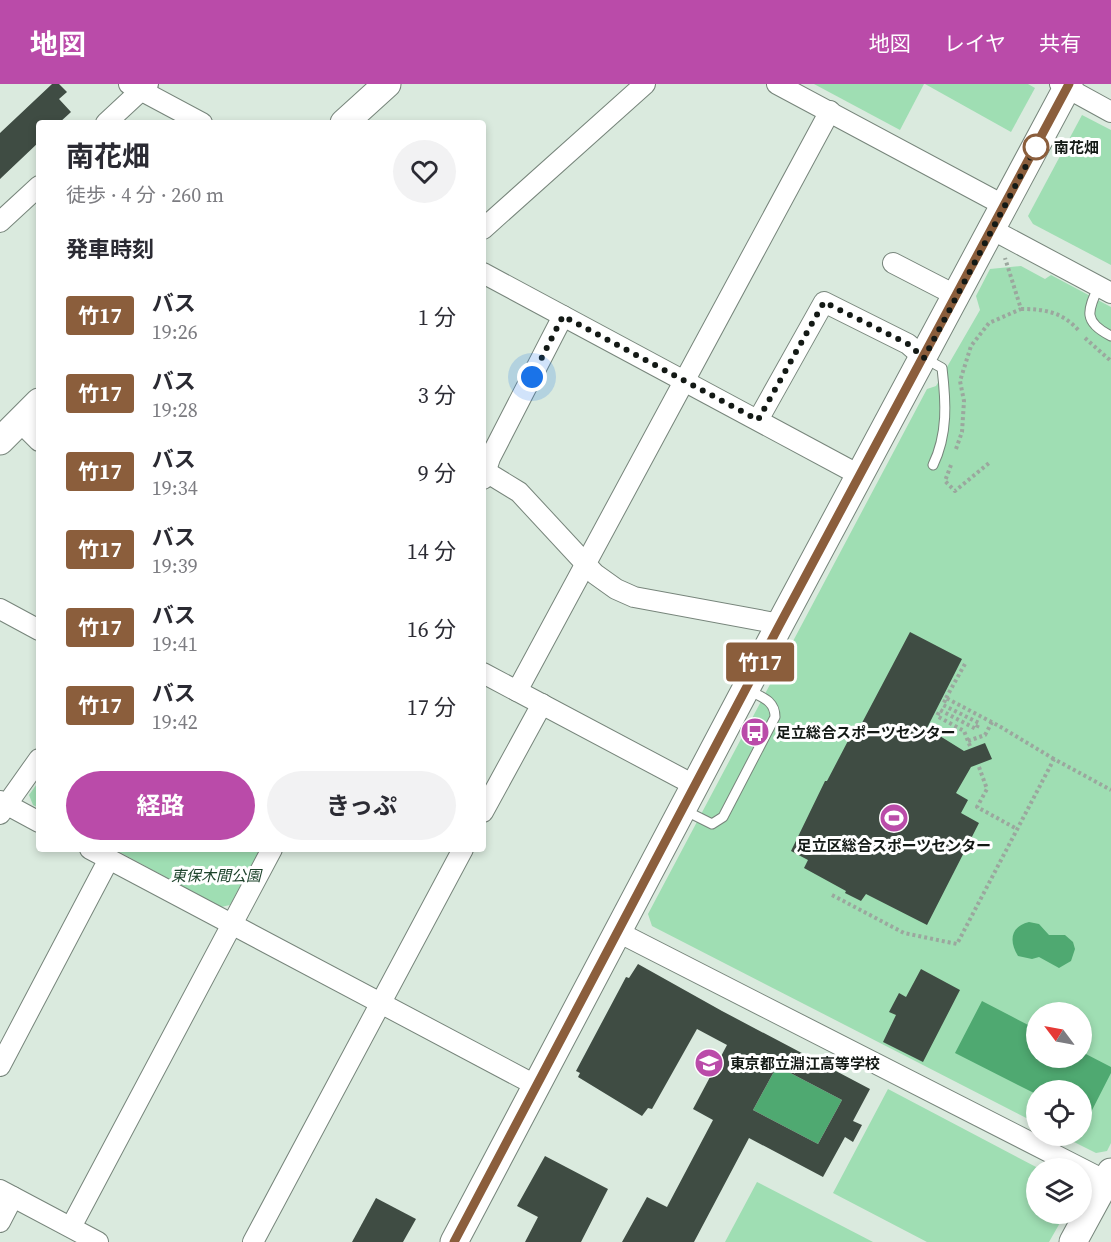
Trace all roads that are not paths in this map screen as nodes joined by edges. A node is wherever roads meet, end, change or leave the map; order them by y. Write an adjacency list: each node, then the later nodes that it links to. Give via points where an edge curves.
1 (387, 84): 10 (street)
2 (645, 84): 13 (street)
3 (777, 84): 6 (street)
4 (1066, 85): 7 (street); 14 (street)
5 (139, 86): 8 (street); 9 (street)
6 (830, 111): 14 (street); 22 (street)
7 (1111, 112)
8 (109, 120)
9 (197, 120)
10 (347, 120)
11 (36, 189): 12 (street)
12 (0, 222)
13 (486, 226)
14 (1000, 229): 17 (street); 18 (street)
15 (893, 263): 18 (street)
16 (486, 275): 19 (street)
17 (1105, 290): 20 (lane, via 1091,303 1089,317 1094,326)
18 (957, 296): 21 (street)
19 (563, 316): 22 (street); 29 (street)
20 (1111, 336)
21 (924, 358): 24 (street, via 908,344 824,302); 28 (lane, via 942,368 944,388 943,441); 31 (street)
22 (684, 380): 24 (street); 32 (street)
23 (36, 405): 25 (street)
24 (758, 420): 31 (street)
25 (20, 422): 26 (street); 27 (street)
26 (36, 438)
27 (0, 441)
28 (933, 465)
29 (486, 468)
30 (486, 474): 32 (street, via 519,492)
31 (861, 476): 34 (street)
32 (586, 565): 34 (street, via 616,589 634,597); 38 (street)
33 (0, 609): 35 (street)
34 (780, 624): 37 (street)
35 (36, 628)
36 (486, 676): 38 (street)
37 (746, 689): 41 (street); 44 (lane, via 771,702 775,717 723,817 712,824)
38 (517, 691): 39 (street)
39 (542, 704): 41 (street); 43 (street)
40 (36, 763): 42 (street)
41 (694, 785): 44 (street)
42 (2, 807): 45 (street)
43 (486, 807)
44 (682, 809): 51 (street)
45 (36, 821)
46 (96, 852): 49 (street)
47 (270, 852): 50 (street)
48 (461, 852): 52 (street)
49 (109, 859): 50 (street); 53 (street)
50 (232, 924): 52 (street); 58 (street)
51 (618, 932): 54 (street); 55 (street)
52 (379, 1003): 54 (street); 60 (street)
53 (0, 1066)
54 (537, 1086): 61 (street)
55 (1109, 1176): 62 (street)
56 (6, 1194): 57 (street); 58 (street)
57 (0, 1222)
58 (71, 1227): 59 (street)
59 (98, 1242)
60 (253, 1242)
61 (454, 1242)
62 (1073, 1242)

